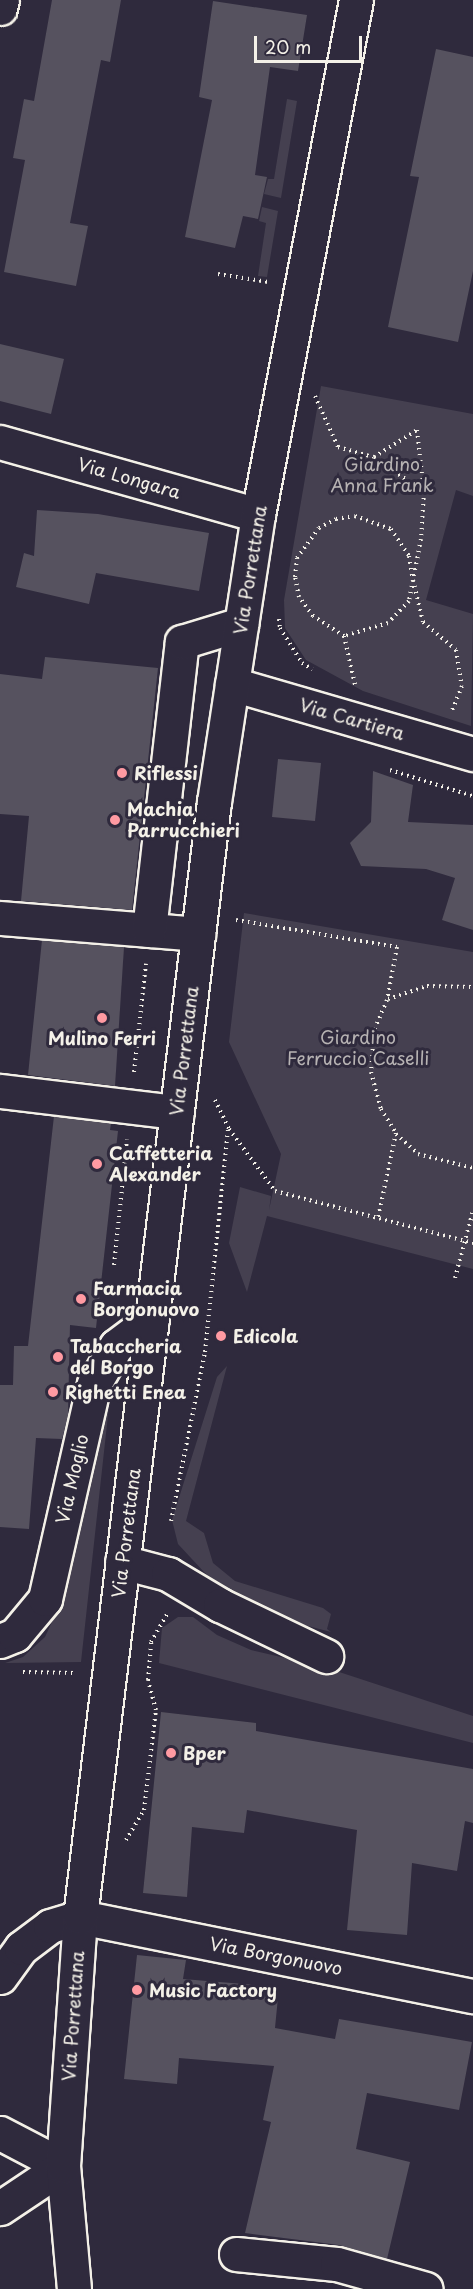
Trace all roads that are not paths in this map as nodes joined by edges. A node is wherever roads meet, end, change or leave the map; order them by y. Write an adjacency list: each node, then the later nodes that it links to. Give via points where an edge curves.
1 (2, 0): 3 (main road)
2 (356, 0): 5 (main road, Via Porrettana)
3 (0, 8)
4 (0, 442): 5 (main road, Via Longara)
5 (258, 515): 6 (main road, Via Porrettana)
6 (241, 624): 7 (main road, Via Porrettana); 10 (main road, via 182,642)
7 (232, 684): 8 (main road, Via Cartiera); 11 (main road, Via Porrettana)
8 (473, 754)
9 (0, 918): 10 (main road)
10 (149, 930): 11 (main road)
11 (198, 934): 13 (main road, Via Porrettana)
12 (0, 1091): 13 (main road)
13 (177, 1112): 14 (main road, Via Porrettana)
14 (152, 1319): 15 (main road, Via Porrettana); 16 (main road, Via Moglio, via 116,1346 94,1384 45,1599 15,1635)
15 (122, 1562): 17 (main road, via 168,1574 220,1605); 18 (main road, Via Porrettana)
16 (0, 1641)
17 (326, 1656)
18 (80, 1917): 19 (main road, via 50,1926 21,1948); 20 (main road, Via Borgonuovo); 22 (main road, Via Porrettana)
19 (0, 1977)
20 (473, 1996)
21 (0, 2133): 22 (main road)
22 (63, 2166): 23 (main road); 25 (main road, Via Porrettana)
23 (0, 2208)
24 (236, 2254): 26 (main road, via 337,2264)
25 (74, 2289)
26 (426, 2289)

